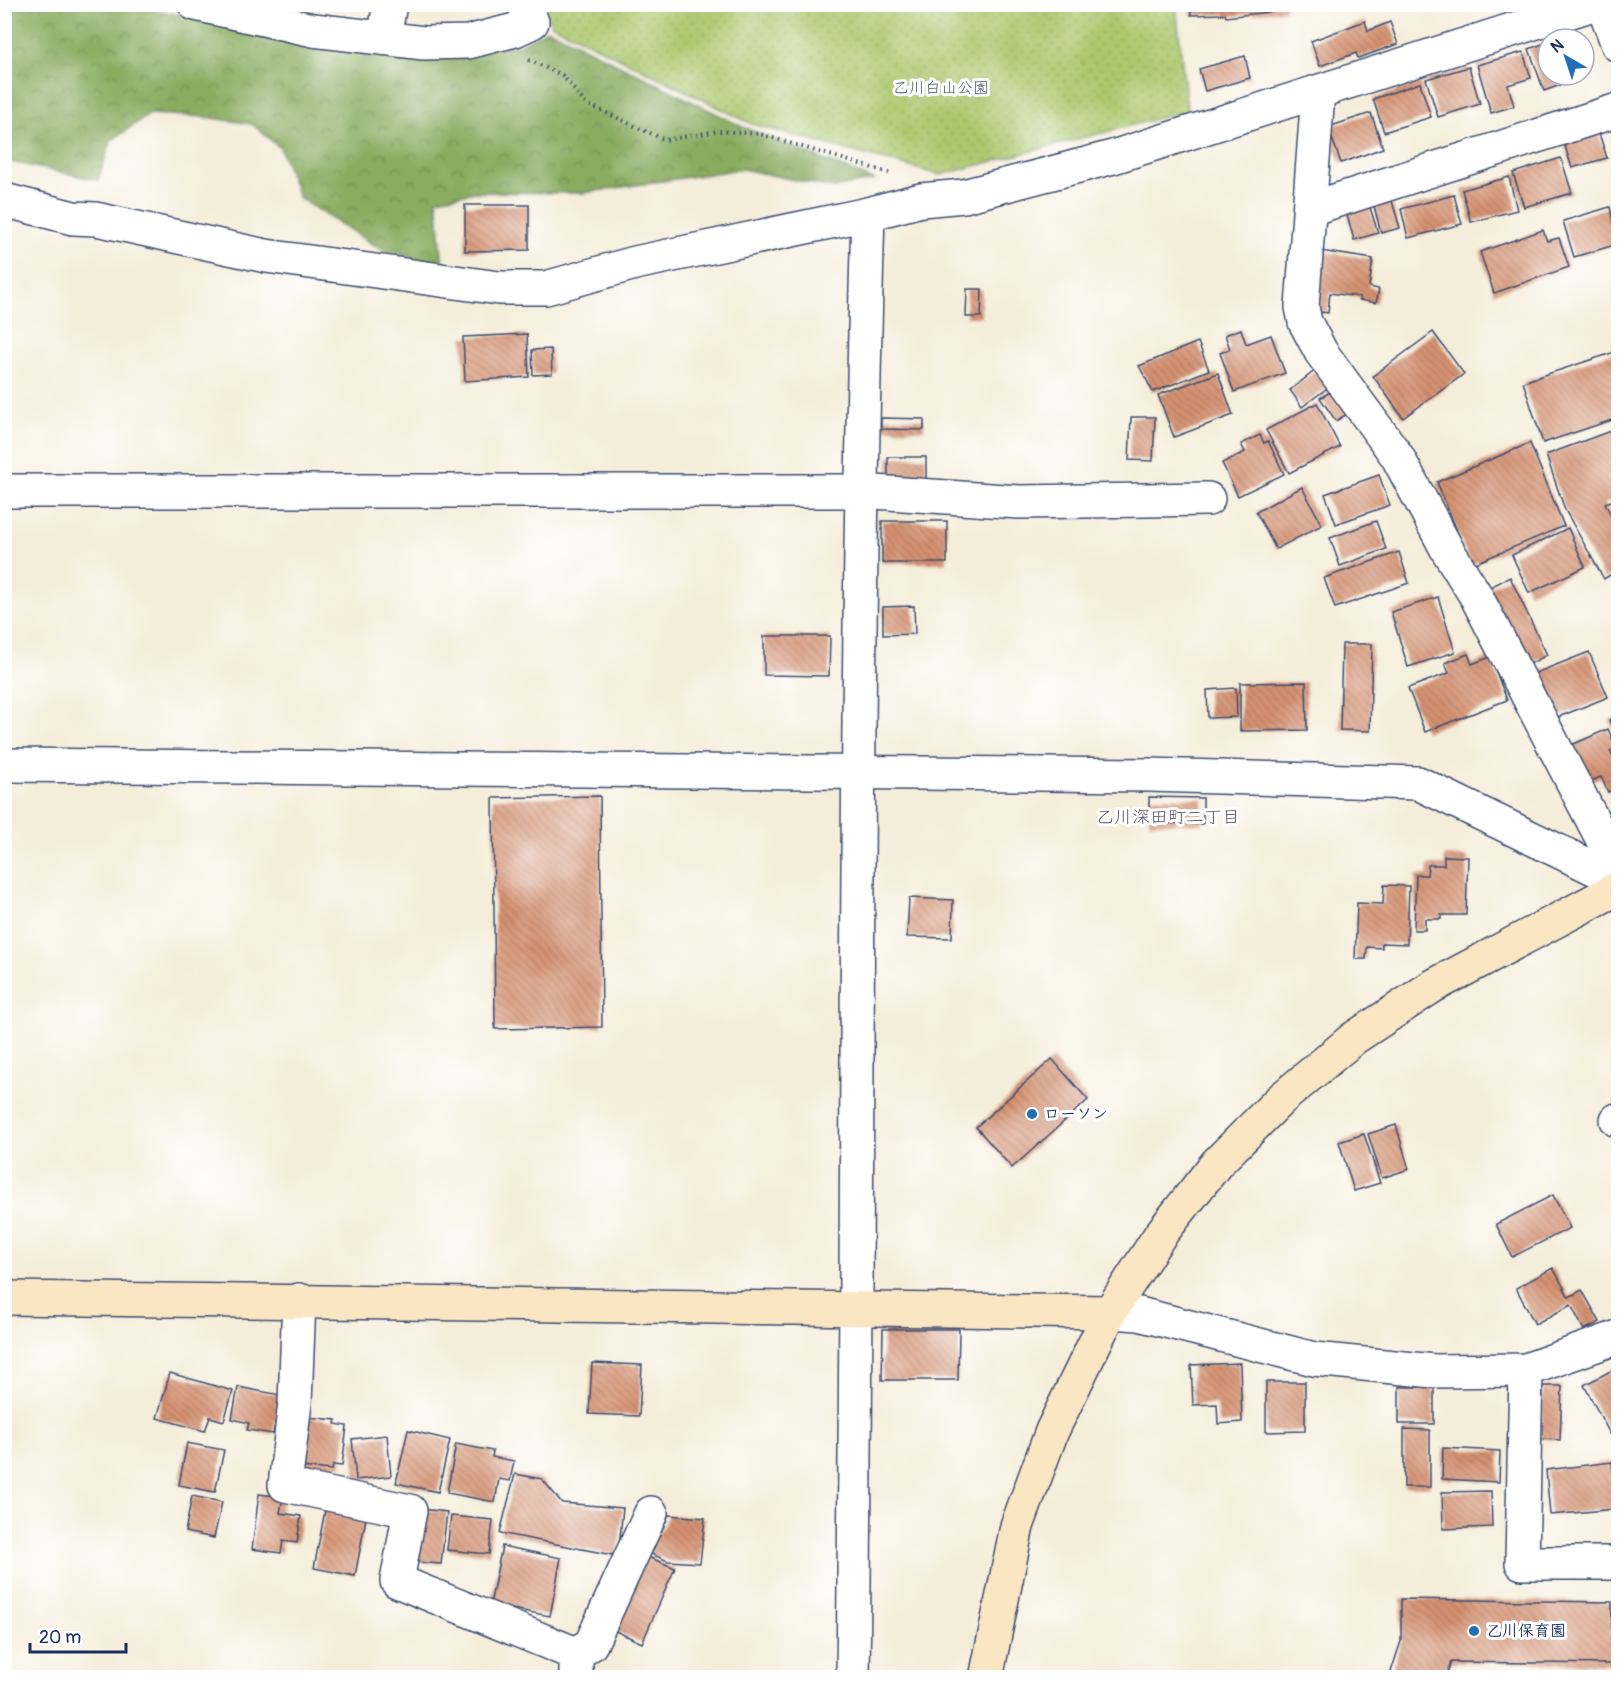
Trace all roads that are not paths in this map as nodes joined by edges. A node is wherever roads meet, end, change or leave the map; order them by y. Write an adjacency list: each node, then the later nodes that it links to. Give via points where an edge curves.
1 (195, 4): 6 (street, via 313,30)
2 (390, 4): 6 (street)
3 (524, 4): 6 (street, via 532,22 468,42 424,43)
4 (1593, 4): 8 (street)
5 (1602, 4): 7 (street)
6 (384, 38)
7 (1618, 45)
8 (1318, 93): 11 (street); 12 (street, via 1113,157 964,196 921,200)
9 (1618, 110): 11 (street)
10 (4, 200): 12 (street, via 73,218 96,219 266,256 499,288 546,288 635,263)
11 (1310, 209): 18 (street, via 1302,307 1305,322 1321,352 1397,456 1476,596)
12 (868, 214): 14 (street)
13 (4, 491): 14 (street)
14 (860, 491): 15 (street, via 1019,502); 17 (street)
15 (1208, 499)
16 (4, 765): 17 (street)
17 (860, 774): 19 (street, via 1149,775 1418,783); 23 (street)
18 (1618, 869)
19 (1618, 880)
20 (1618, 888): 24 (street, via 1433,986 1354,1038 1280,1101 1217,1163 1160,1235)
21 (4, 1298): 22 (street)
22 (299, 1300): 23 (street); 29 (street, via 296,1403 285,1485 410,1511 397,1581)
23 (858, 1307): 24 (street); 30 (street)
24 (1110, 1312): 26 (street, via 1139,1314 1314,1359 1434,1371); 31 (street, via 1052,1431 1017,1526)
25 (1618, 1337): 26 (street)
26 (1526, 1370): 28 (street, via 1522,1563)
27 (651, 1513): 29 (street, via 591,1644)
28 (1618, 1563)
29 (576, 1666)
30 (853, 1677)
31 (986, 1677)

